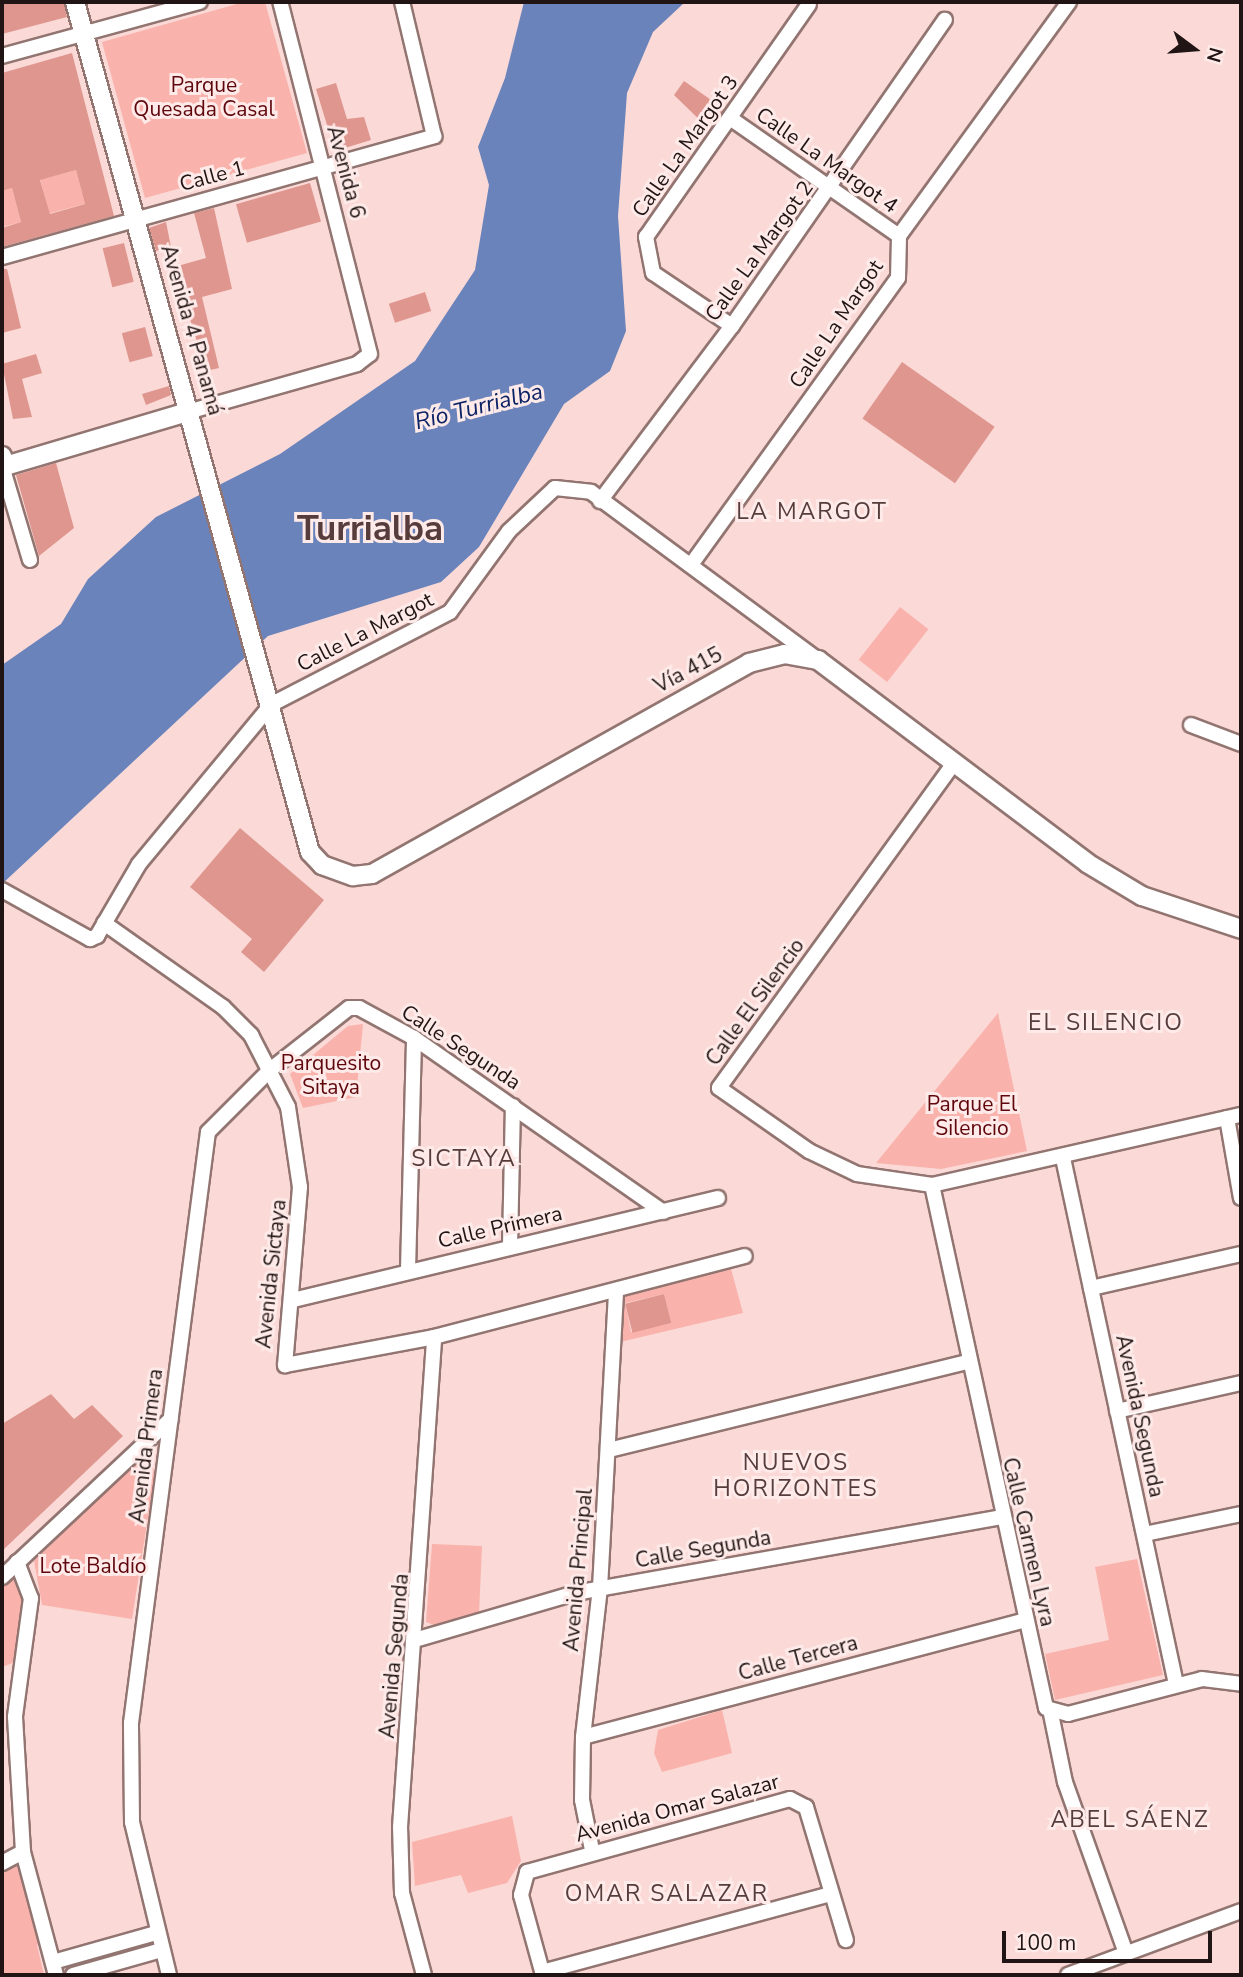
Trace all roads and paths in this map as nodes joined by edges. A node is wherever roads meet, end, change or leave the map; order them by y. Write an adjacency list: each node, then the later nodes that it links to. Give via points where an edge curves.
1 (75, 2): 8 (street, Avenida 4 Panamá)
2 (200, 2): 8 (street)
3 (280, 2): 11 (street, Avenida 6)
4 (402, 2): 11 (street, Calle 1, via 434,136)
5 (1069, 2): 14 (street)
6 (809, 4): 10 (street, Calle La Margot 3)
7 (945, 20): 12 (street, Calle La Margot 2)
8 (84, 33): 9 (street); 13 (street, Avenida 4 Panamá)
9 (2, 56)
10 (730, 118): 12 (street, Calle La Margot 4); 16 (street, Calle La Margot 3, via 646,237 646,255 653,273)
11 (323, 168): 13 (street, Calle 1); 17 (street, Avenida 6, via 370,354 357,364)
12 (830, 189): 14 (street, Calle La Margot 4); 16 (street, Calle La Margot 2)
13 (136, 218): 15 (street, Calle 1); 17 (street, Avenida 4 Panamá)
14 (899, 236): 21 (street, Calle La Margot, via 898,278)
15 (2, 257)
16 (732, 326): 19 (street, Calle La Margot 2)
17 (191, 411): 18 (street); 23 (street, Avenida 4 Panamá)
18 (3, 462): 20 (street)
19 (600, 500): 21 (street, Calle La Margot); 24 (street, Calle La Margot, via 567,485 544,494 450,612)
20 (30, 560)
21 (693, 562): 22 (street, Calle La Margot)
22 (818, 660): 24 (street, Vía 415, via 784,654 749,663 372,874 354,876 321,865 310,852); 27 (street, Vía 415)
23 (261, 671): 24 (street, Vía 415)
24 (272, 704): 29 (street, via 139,864)
25 (1191, 725): 26 (street)
26 (1241, 744)
27 (954, 763): 30 (street, Vía 415, via 1131,889); 36 (street, Calle El Silencio, via 719,1088 809,1151 857,1174)
28 (2, 890): 29 (street, via 90,939)
29 (104, 923): 32 (street, Avenida Sictaya, via 223,1007 251,1035)
30 (1241, 929)
31 (414, 1038): 32 (street, Calle Segunda, via 349,1008); 33 (street, Calle Segunda); 43 (street)
32 (270, 1070): 46 (street, Avenida Sictaya, via 288,1107 300,1186); 51 (street, Avenida Primera, via 208,1132)
33 (513, 1106): 39 (street, Calle Segunda); 40 (street)
34 (1234, 1116): 35 (street, Calle El Silencio); 38 (street)
35 (1063, 1158): 36 (street, Calle El Silencio); 44 (street, Avenida Segunda)
36 (932, 1185): 48 (street, Calle Carmen Lyra)
37 (718, 1198): 39 (street, Calle Primera)
38 (1241, 1198)
39 (663, 1212): 40 (street, Calle Primera)
40 (510, 1246): 43 (street, Calle Primera)
41 (1241, 1254): 44 (street)
42 (745, 1256): 45 (street, Avenida Sictaya)
43 (408, 1270): 46 (street, Calle Primera)
44 (1091, 1287): 50 (street, Avenida Segunda)
45 (616, 1293): 47 (street, Avenida Sictaya); 52 (street, Avenida Principal)
46 (292, 1300): 47 (street, Avenida Sictaya, via 282,1357 292,1366)
47 (434, 1337): 60 (street, Avenida Segunda)
48 (968, 1362): 52 (street); 54 (street, Calle Carmen Lyra)
49 (1241, 1383): 50 (street)
50 (1117, 1411): 55 (street, Avenida Segunda)
51 (171, 1419): 56 (street); 72 (street, Avenida Primera, via 129,1769 132,1822)
52 (609, 1450): 58 (street, Avenida Principal)
53 (1241, 1514): 55 (street)
54 (1001, 1517): 58 (street, Calle Segunda); 59 (street, Calle Carmen Lyra)
55 (1145, 1534): 61 (street, Avenida Segunda)
56 (18, 1562): 57 (street); 64 (street, via 31,1598 31,1628)
57 (2, 1577)
58 (600, 1588): 60 (street, Calle Segunda); 66 (street, Avenida Principal)
59 (1025, 1619): 63 (street, Calle Carmen Lyra); 66 (street, Calle Tercera)
60 (418, 1639): 80 (street, Avenida Segunda, via 400,1827 402,1893)
61 (1175, 1684): 62 (street); 63 (street)
62 (1241, 1685)
63 (1051, 1714): 75 (street, via 1065,1782)
64 (15, 1717): 65 (street); 68 (street)
65 (2, 1726)
66 (583, 1737): 67 (street, Avenida Principal, via 582,1800)
67 (592, 1850): 70 (street, Avenida Omar Salazar, via 796,1799 806,1807); 77 (street, Avenida Omar Salazar, via 522,1877)
68 (23, 1852): 69 (street); 76 (street)
69 (2, 1864)
70 (831, 1894): 73 (street, Avenida Omar Salazar); 77 (street)
71 (1241, 1911): 75 (street)
72 (156, 1933): 74 (street, Avenida Primera); 76 (street)
73 (846, 1940)
74 (162, 1950): 78 (street); 79 (street, Avenida Primera)
75 (1126, 1953): 81 (street)
76 (54, 1969)
77 (542, 1973)
78 (73, 1975)
79 (169, 1975)
80 (424, 1975)
81 (1068, 1975)

